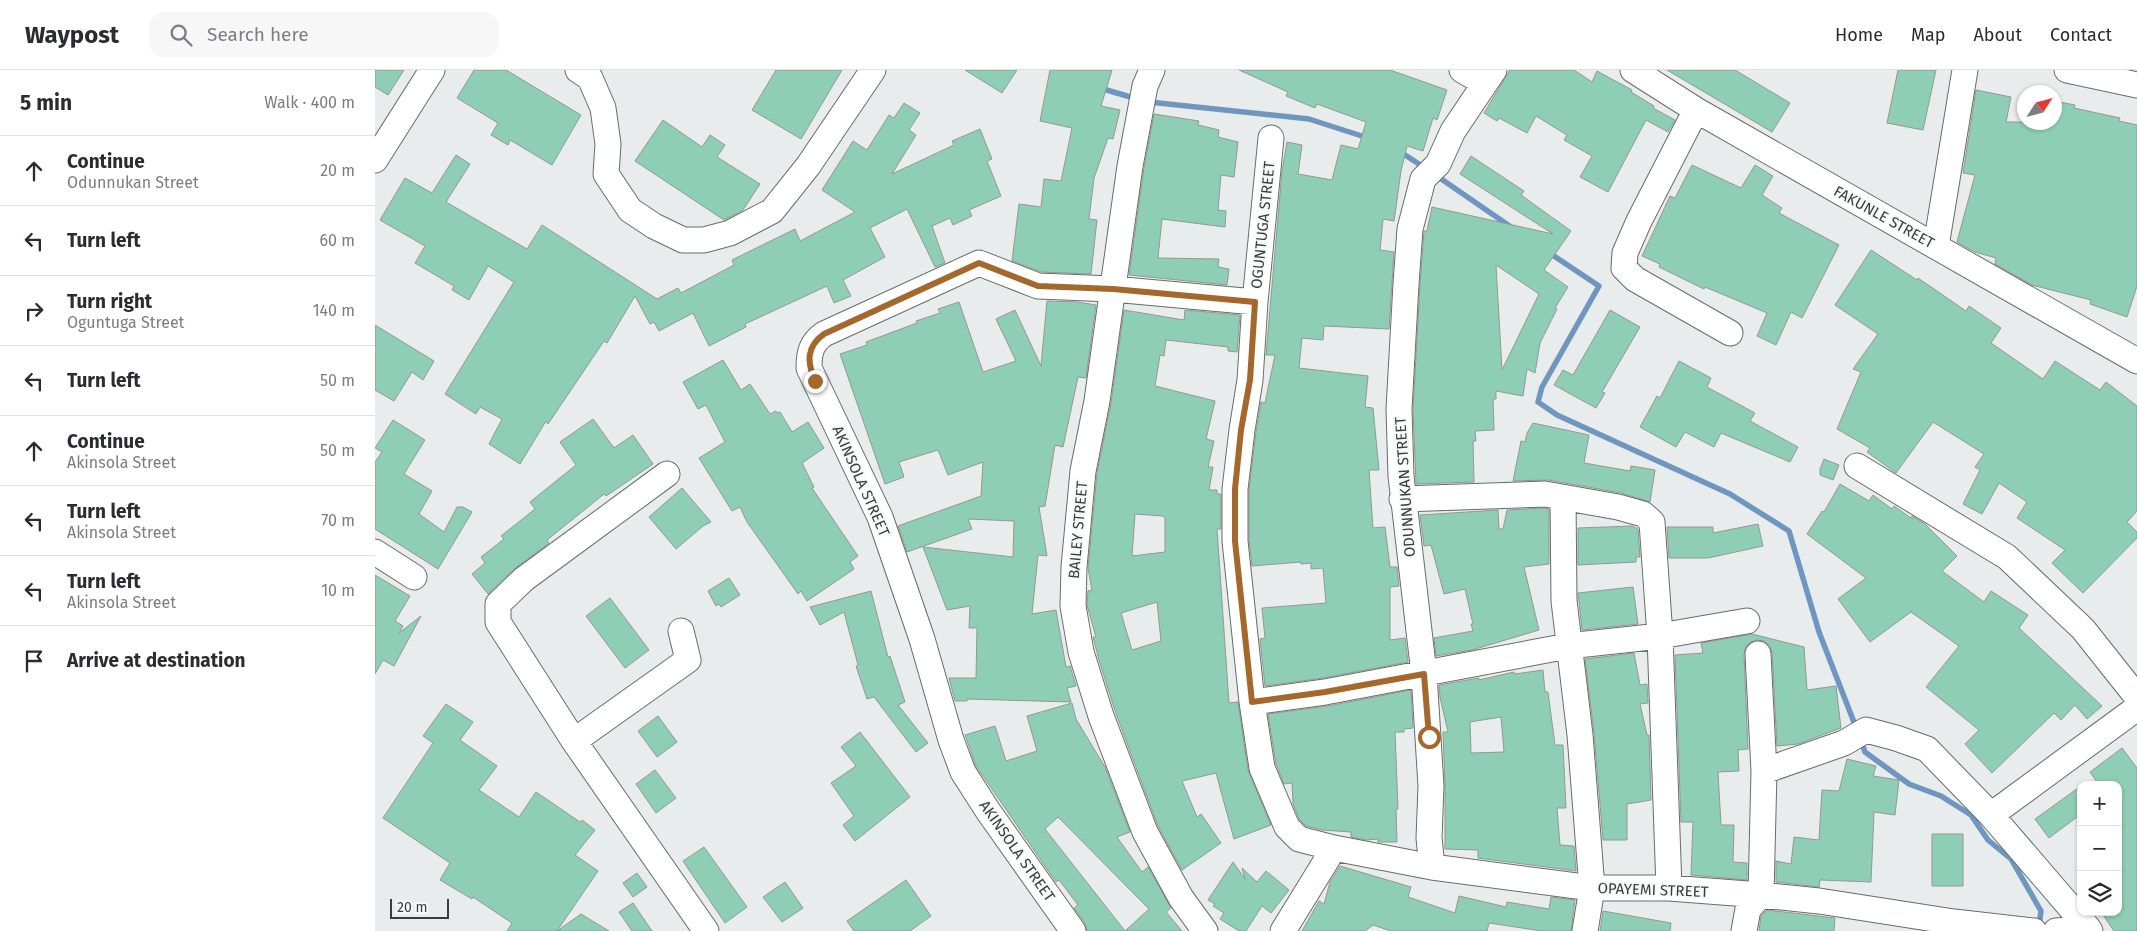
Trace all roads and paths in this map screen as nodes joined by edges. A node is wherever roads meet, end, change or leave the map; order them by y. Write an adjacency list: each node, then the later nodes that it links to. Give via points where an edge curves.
1 (432, 70): 13 (street)
2 (578, 70): 3 (street, via 590,78 603,108 606,174 629,210 683,240 704,240 730,234 772,211 808,166)
3 (873, 70)
4 (1462, 70): 8 (street)
5 (1633, 70): 11 (street, FAKUNLE STREET)
6 (1965, 70): 14 (street)
7 (2067, 70): 9 (street)
8 (1489, 76): 22 (street, ODUNNUKAN STREET, via 1430,172 1411,228 1399,409)
9 (2137, 86)
10 (1146, 87): 15 (street, BAILEY STREET, via 1130,166)
11 (1696, 110): 14 (street, FAKUNLE STREET); 17 (street, via 1639,221 1625,253 1624,268 1635,279)
12 (1271, 138): 16 (street, OGUNTUGA STREET)
13 (375, 160)
14 (1936, 246): 18 (street, FAKUNLE STREET)
15 (1113, 289): 16 (street, AKINSOLA STREET); 45 (street, AKINSOLA STREET, via 1038,286 979,263 824,334 816,340 809,353 809,368 880,516 963,772); 46 (street, BAILEY STREET, via 1083,471 1073,606 1081,652 1101,716 1145,832 1181,898)
16 (1255, 302): 32 (street, OGUNTUGA STREET, via 1250,380 1235,489 1235,541)
17 (1730, 333)
18 (2137, 361)
19 (1857, 466): 31 (street, via 2007,556 2083,629)
20 (667, 474): 34 (street, via 524,579 498,604 498,622)
21 (1563, 498): 22 (street, via 1545,494); 27 (street, via 1618,507 1643,514 1652,522); 28 (street)
22 (1402, 499): 30 (street, ODUNNUKAN STREET)
23 (375, 552): 24 (street)
24 (414, 577)
25 (1747, 622): 27 (street)
26 (681, 631): 34 (street, via 688,660)
27 (1660, 636): 28 (street); 41 (street)
28 (1568, 646): 30 (street); 40 (street, via 1580,735)
29 (1759, 654): 35 (street)
30 (1424, 674): 32 (street); 39 (street, ODUNNUKAN STREET)
31 (2137, 697)
32 (1252, 702): 37 (street, OGUNTUGA STREET, via 1262,768 1287,827)
33 (2137, 708): 36 (street)
34 (574, 741): 44 (street)
35 (1764, 770): 36 (street, via 1844,743 1866,730 1927,749); 42 (street)
36 (1991, 814): 43 (street)
37 (1299, 839): 38 (street, OPAYEMI STREET)
38 (1334, 848): 39 (street, OPAYEMI STREET); 47 (street)
39 (1432, 867): 40 (street, OPAYEMI STREET)
40 (1592, 888): 41 (street, OPAYEMI STREET); 48 (street)
41 (1669, 888): 42 (street, OPAYEMI STREET)
42 (1761, 895): 49 (street, via 1748,909); 50 (street, OPAYEMI STREET)
43 (2089, 930): 51 (street)
44 (706, 931)
45 (1073, 931)
46 (1205, 931)
47 (1283, 931)
48 (1585, 931)
49 (1744, 931)
50 (2034, 931)
51 (2056, 931)

